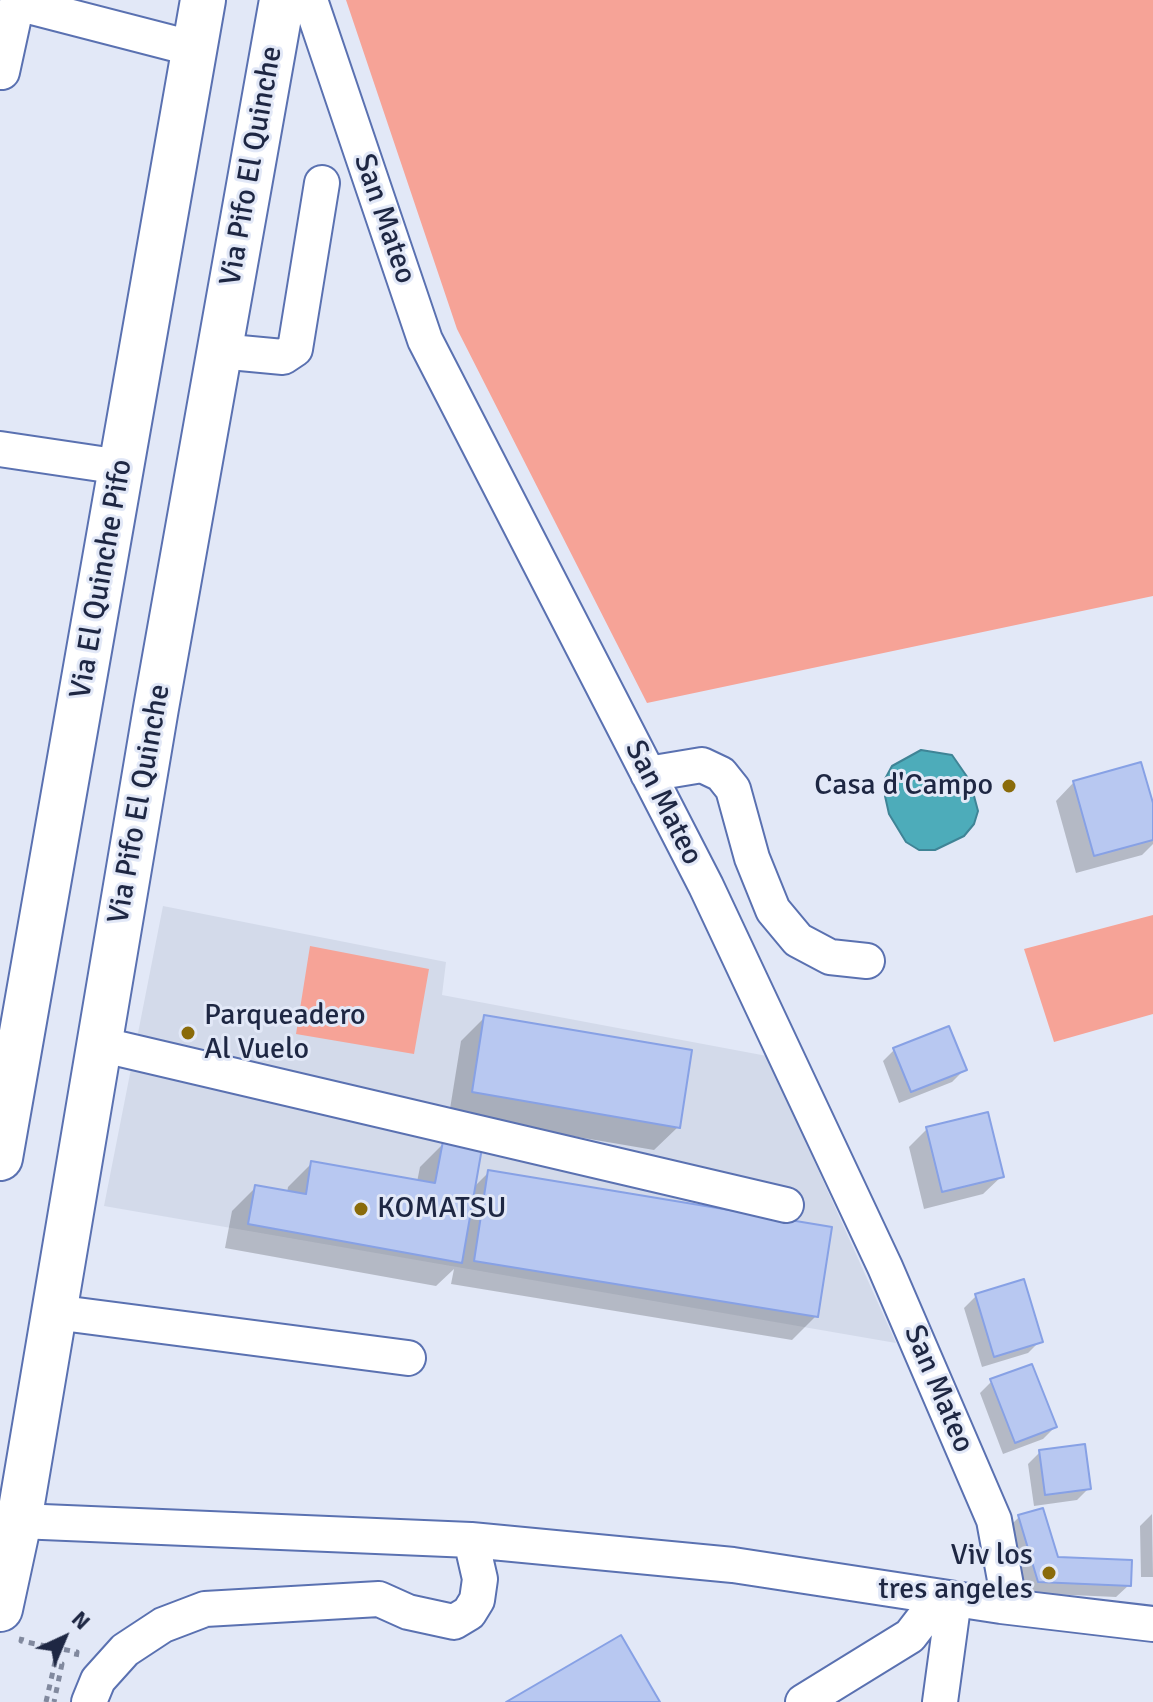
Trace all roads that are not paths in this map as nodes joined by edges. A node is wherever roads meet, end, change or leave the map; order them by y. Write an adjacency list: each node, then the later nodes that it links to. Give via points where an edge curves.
1 (203, 0): 4 (highway, Via El Quinche Pifo)
2 (282, 0): 7 (highway, Via Pifo El Quinche)
3 (310, 0): 10 (street, San Mateo, via 425,340)
4 (195, 49): 5 (street, via 17,3); 9 (highway, Via El Quinche Pifo)
5 (2, 72)
6 (322, 183): 7 (street, via 295,349 283,357)
7 (219, 351): 12 (highway, Via Pifo El Quinche)
8 (0, 449): 9 (street)
9 (121, 467): 13 (highway, Via El Quinche Pifo)
10 (648, 774): 11 (street, via 702,765 721,774 733,789 773,910 798,940 830,957); 20 (street, San Mateo, via 885,1267 994,1520)
11 (867, 961)
12 (99, 1044): 14 (street); 15 (highway, Via Pifo El Quinche)
13 (0, 1158)
14 (786, 1205)
15 (54, 1312): 16 (street); 17 (highway, Via Pifo El Quinche)
16 (408, 1358)
17 (19, 1521): 18 (street); 22 (highway, Via Pifo El Quinche)
18 (471, 1540): 19 (street, via 733,1565); 23 (street, via 480,1579 477,1600 454,1622 379,1599 205,1609 163,1625 125,1650 98,1680)
19 (947, 1598): 20 (street); 24 (street, via 910,1636); 25 (street)
20 (1006, 1606): 21 (street)
21 (1153, 1624)
22 (11, 1625)
23 (89, 1702)
24 (803, 1702)
25 (940, 1702)

